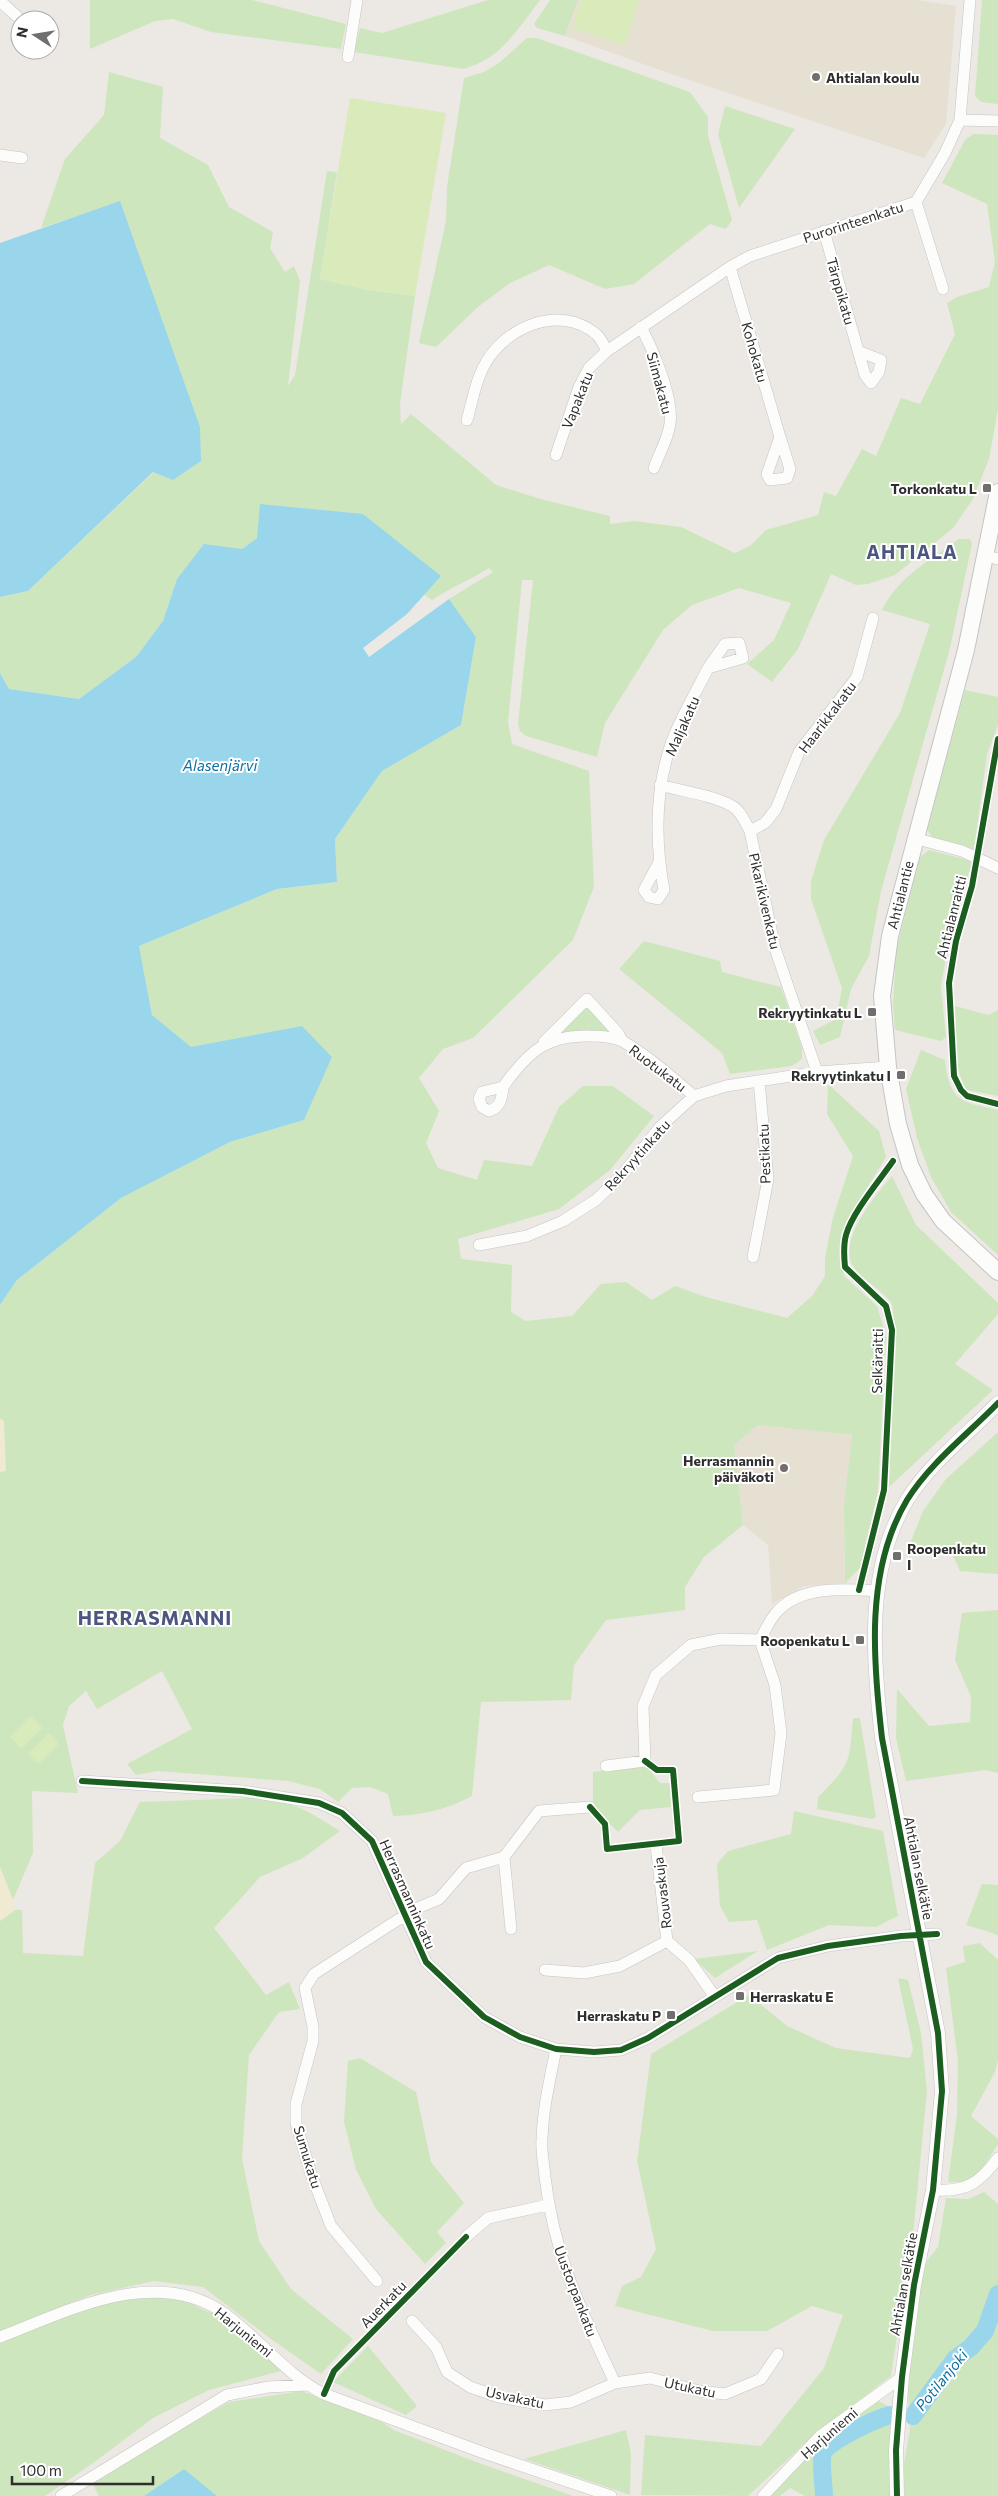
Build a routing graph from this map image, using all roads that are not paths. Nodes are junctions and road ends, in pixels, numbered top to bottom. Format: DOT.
graph roads {
  1 [pos="357,0"];
  2 [pos="970,0"];
  3 [pos="0,1"];
  4 [pos="10,10"];
  5 [pos="348,57"];
  6 [pos="960,120"];
  7 [pos="998,121"];
  8 [pos="0,155"];
  9 [pos="22,158"];
  10 [pos="916,202"];
  11 [pos="824,231"];
  12 [pos="730,267"];
  13 [pos="944,289"];
  14 [pos="641,327"];
  15 [pos="607,350"];
  16 [pos="858,351"];
  17 [pos="468,420"];
  18 [pos="780,437"];
  19 [pos="556,455"];
  20 [pos="654,468"];
  21 [pos="998,492"];
  22 [pos="992,558"];
  23 [pos="873,618"];
  24 [pos="708,668"];
  25 [pos="660,785"];
  26 [pos="750,831"];
  27 [pos="914,838"];
  28 [pos="659,862"];
  29 [pos="998,868"];
  30 [pos="622,1041"];
  31 [pos="542,1044"];
  32 [pos="888,1067"];
  33 [pos="817,1072"];
  34 [pos="759,1081"];
  35 [pos="503,1087"];
  36 [pos="694,1096"];
  37 [pos="479,1245"];
  38 [pos="753,1257"];
  39 [pos="998,1272"];
  40 [pos="998,1403"];
  41 [pos="878,1591"];
  42 [pos="760,1640"];
  43 [pos="606,1766"];
  44 [pos="82,1781"];
  45 [pos="698,1797"];
  46 [pos="590,1807"];
  47 [pos="656,1845"];
  48 [pos="504,1857"];
  49 [pos="404,1916"];
  50 [pos="511,1930"];
  51 [pos="919,1934"];
  52 [pos="937,1934"];
  53 [pos="667,1941"];
  54 [pos="545,1970"];
  55 [pos="715,1997"];
  56 [pos="556,2049"];
  57 [pos="998,2158"];
  58 [pos="933,2190"];
  59 [pos="548,2205"];
  60 [pos="466,2237"];
  61 [pos="377,2281"];
  62 [pos="412,2321"];
  63 [pos="0,2338"];
  64 [pos="778,2354"];
  65 [pos="902,2377"];
  66 [pos="615,2382"];
  67 [pos="308,2385"];
  68 [pos="61,2496"];
  69 [pos="611,2496"];
  70 [pos="762,2496"];
  71 [pos="897,2496"];
  1 -- 5 [label="street"];
  2 -- 6 [label="street, Purorinteenkatu"];
  3 -- 4 [label="street"];
  6 -- 7 [label="street"];
  6 -- 10 [label="street, Purorinteenkatu"];
  8 -- 9 [label="street"];
  10 -- 11 [label="street, Purorinteenkatu"];
  10 -- 13 [label="street"];
  11 -- 12 [label="street, Purorinteenkatu"];
  11 -- 16 [label="street, Tärppikatu"];
  12 -- 14 [label="street, Purorinteenkatu"];
  12 -- 18 [label="street, Kohokatu"];
  14 -- 15 [label="street, Purorinteenkatu"];
  14 -- 20 [label="street, Siimakatu"];
  15 -- 17 [label="street"];
  15 -- 19 [label="street, Vapakatu"];
  21 -- 22 [label="main road, Ahtialantie"];
  22 -- 27 [label="main road, Ahtialantie"];
  23 -- 26 [label="street, Haarikkakatu"];
  24 -- 25 [label="street, Maljakatu"];
  25 -- 26 [label="street, Pikarikivenkatu"];
  25 -- 28 [label="street, Maljakatu"];
  26 -- 33 [label="street, Pikarikivenkatu"];
  27 -- 29 [label="street"];
  27 -- 32 [label="main road, Ahtialantie"];
  30 -- 31 [label="street, Ruotukatu"];
  30 -- 31 [label="street, Ruotukatu"];
  30 -- 36 [label="street, Ruotukatu"];
  31 -- 35 [label="street, Ruotukatu"];
  32 -- 33 [label="street, Rekryytinkatu"];
  32 -- 39 [label="main road, Ahtialantie"];
  33 -- 34 [label="street, Rekryytinkatu"];
  34 -- 36 [label="street, Rekryytinkatu"];
  34 -- 38 [label="street, Pestikatu"];
  36 -- 37 [label="street, Rekryytinkatu"];
  40 -- 41 [label="street, Ahtialan selkätie"];
  41 -- 42 [label="street"];
  41 -- 51 [label="street, Ahtialan selkätie"];
  42 -- 43 [label="street"];
  42 -- 45 [label="street"];
  44 -- 49 [label="street, Herrasmanninkatu"];
  46 -- 48 [label="street"];
  47 -- 53 [label="street, Rouvaskuja"];
  48 -- 49 [label="street"];
  48 -- 50 [label="street"];
  49 -- 56 [label="street, Herrasmanninkatu"];
  49 -- 61 [label="street, Sumukatu"];
  51 -- 52 [label="street, Herrasmanninkatu"];
  51 -- 55 [label="street, Herrasmanninkatu"];
  51 -- 58 [label="street, Ahtialan selkätie"];
  53 -- 54 [label="street"];
  53 -- 55 [label="street"];
  55 -- 56 [label="street, Herrasmanninkatu"];
  56 -- 59 [label="street, Uustorpankatu"];
  57 -- 58 [label="street"];
  58 -- 65 [label="street, Ahtialan selkätie"];
  59 -- 60 [label="street"];
  59 -- 66 [label="street, Uustorpankatu"];
  62 -- 66 [label="street, Usvakatu"];
  63 -- 67 [label="street, Harjuniemi"];
  64 -- 66 [label="street, Utukatu"];
  65 -- 70 [label="street, Harjuniemi"];
  65 -- 71 [label="street, Ahtialan selkätie"];
  67 -- 68 [label="street, Harjuniemi"];
  67 -- 69 [label="street, Harjuniemi"];
}
